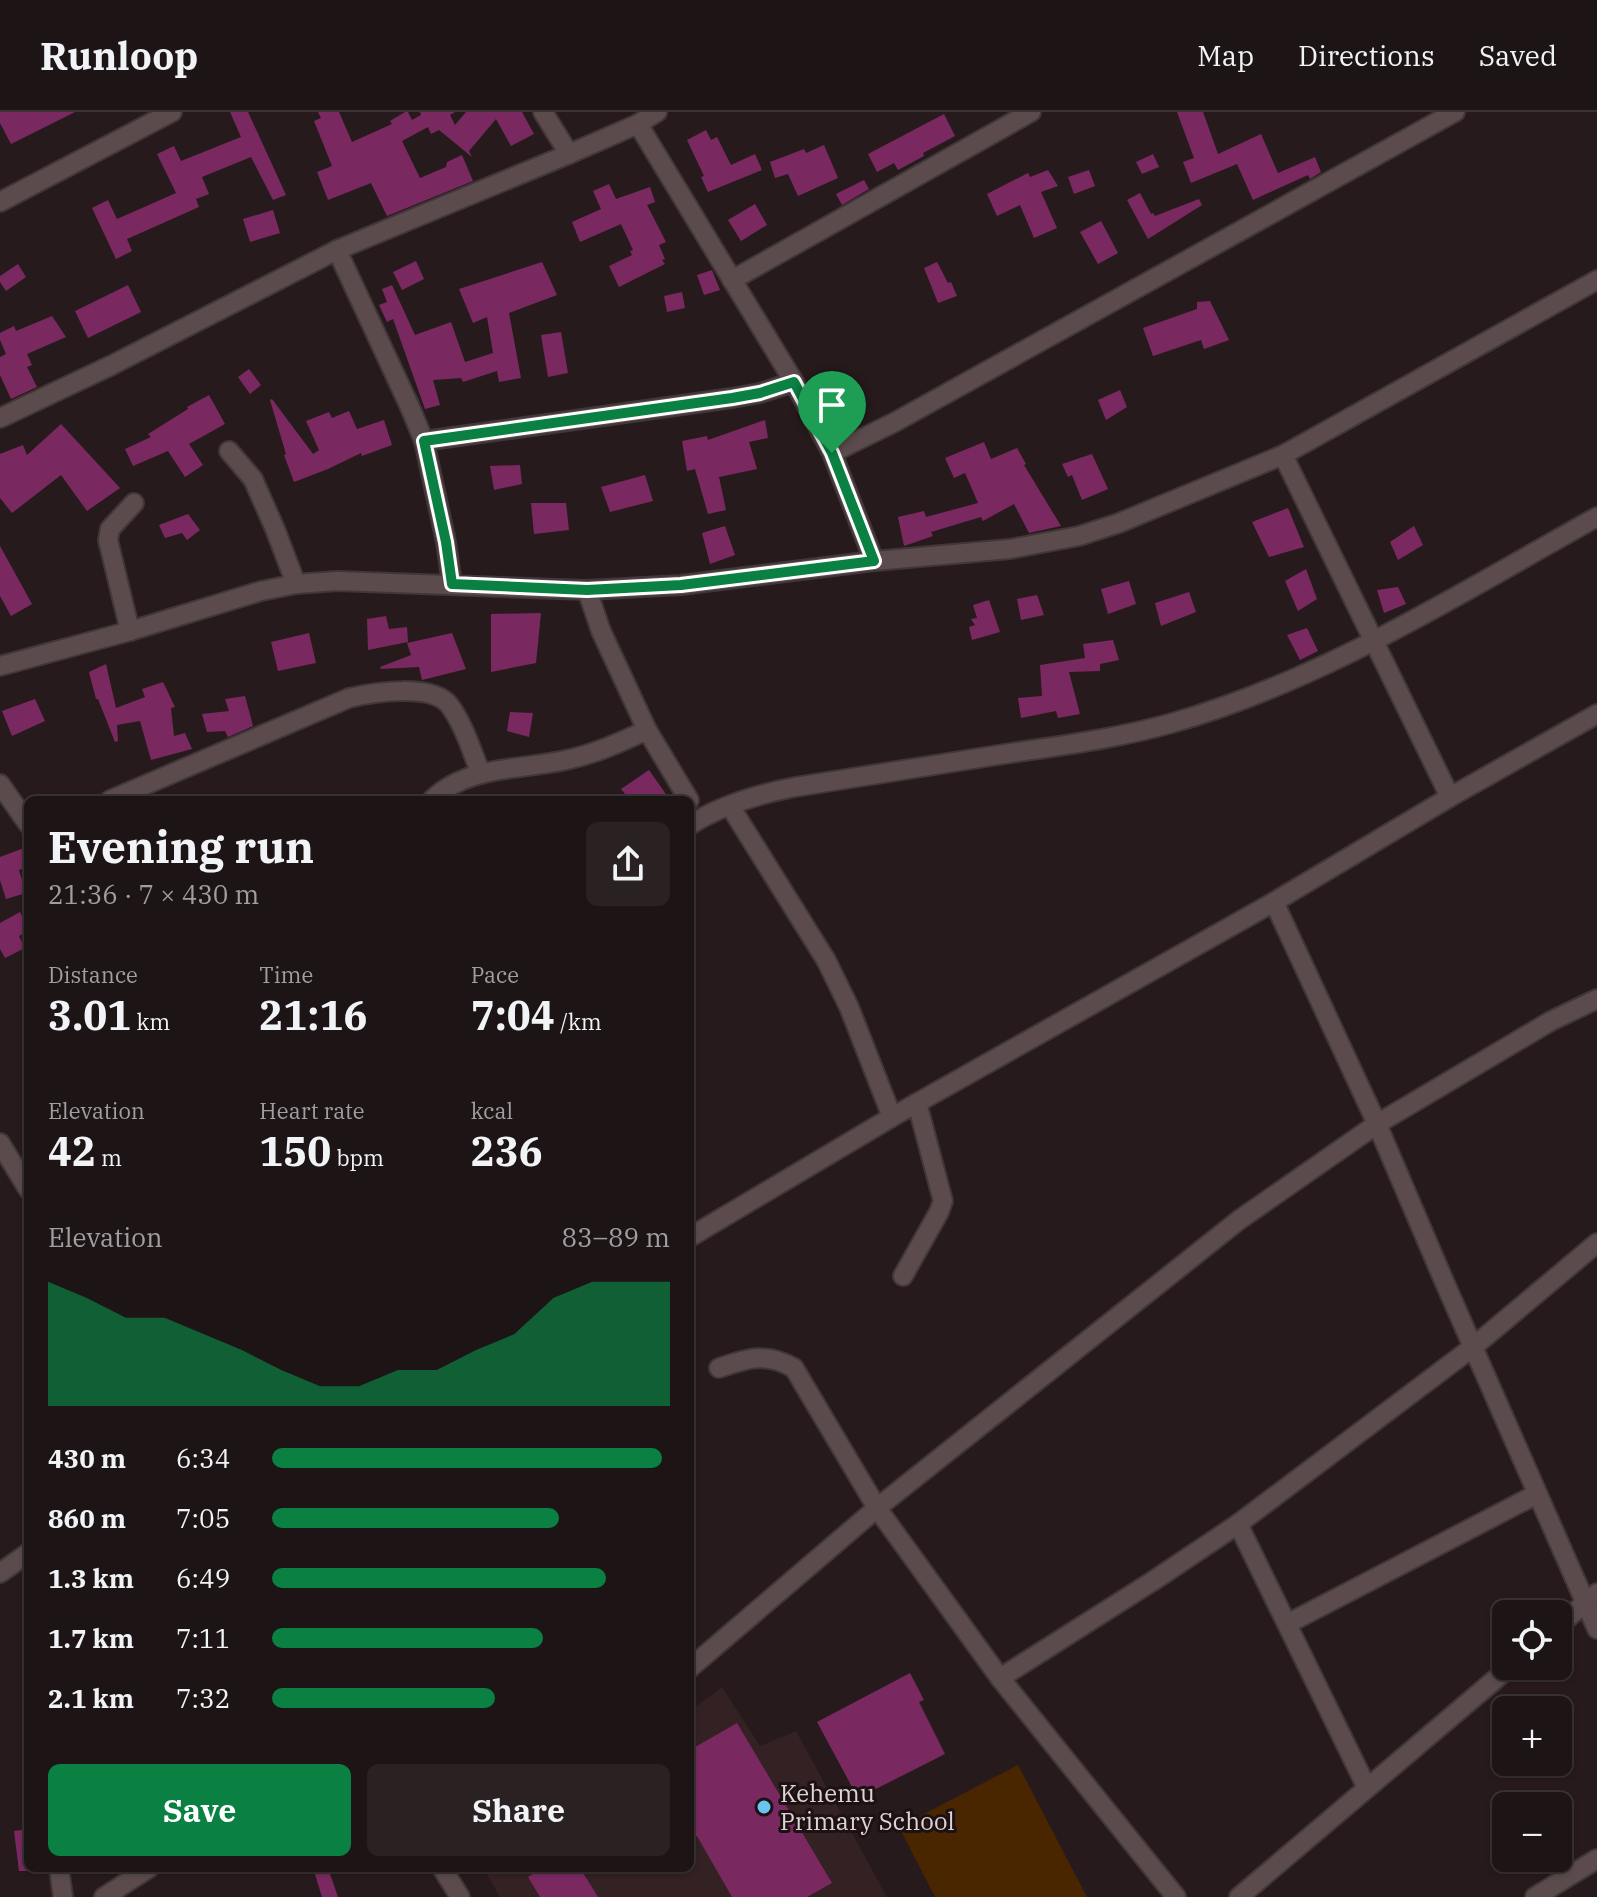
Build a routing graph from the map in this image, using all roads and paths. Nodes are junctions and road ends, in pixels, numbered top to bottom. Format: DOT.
graph roads {
  1 [pos="172,112"];
  2 [pos="543,112"];
  3 [pos="657,112"];
  4 [pos="1031,112"];
  5 [pos="1455,112"];
  6 [pos="638,124"];
  7 [pos="569,154"];
  8 [pos="0,202"];
  9 [pos="337,250"];
  10 [pos="732,280"];
  11 [pos="1597,280"];
  12 [pos="794,382"];
  13 [pos="0,418"];
  14 [pos="424,441"];
  15 [pos="229,451"];
  16 [pos="832,453"];
  17 [pos="1283,455"];
  18 [pos="134,503"];
  19 [pos="1597,517"];
  20 [pos="874,561"];
  21 [pos="296,584"];
  22 [pos="452,584"];
  23 [pos="587,590"];
  24 [pos="130,631"];
  25 [pos="1373,641"];
  26 [pos="0,666"];
  27 [pos="1597,714"];
  28 [pos="647,730"];
  29 [pos="481,774"];
  30 [pos="0,784"];
  31 [pos="119,796"];
  32 [pos="437,796"];
  33 [pos="687,796"];
  34 [pos="1450,797"];
  35 [pos="730,806"];
  36 [pos="24,818"];
  37 [pos="695,822"];
  38 [pos="1274,902"];
  39 [pos="1597,999"];
  40 [pos="917,1103"];
  41 [pos="892,1117"];
  42 [pos="1377,1124"];
  43 [pos="0,1143"];
  44 [pos="24,1182"];
  45 [pos="694,1235"];
  46 [pos="1597,1243"];
  47 [pos="903,1276"];
  48 [pos="1473,1347"];
  49 [pos="719,1368"];
  50 [pos="1537,1494"];
  51 [pos="877,1508"];
  52 [pos="1238,1524"];
  53 [pos="24,1556"];
  54 [pos="0,1573"];
  55 [pos="1591,1598"];
  56 [pos="1572,1614"];
  57 [pos="1287,1624"];
  58 [pos="1597,1629"];
  59 [pos="694,1665"];
  60 [pos="1000,1678"];
  61 [pos="1494,1680"];
  62 [pos="1367,1788"];
  63 [pos="1597,1859"];
  64 [pos="60,1872"];
  65 [pos="144,1872"];
  66 [pos="444,1872"];
  67 [pos="116,1894"];
  68 [pos="63,1897"];
  69 [pos="460,1897"];
  70 [pos="1176,1897"];
  71 [pos="1239,1897"];
  72 [pos="1535,1897"];
  1 -- 8 [label="street"];
  2 -- 7 [label="street"];
  3 -- 6 [label="street"];
  4 -- 10 [label="street"];
  5 -- 16 [label="street"];
  6 -- 7 [label="street"];
  6 -- 10 [label="street"];
  7 -- 9 [label="street"];
  9 -- 13 [label="street"];
  9 -- 14 [label="street"];
  10 -- 12 [label="street"];
  11 -- 17 [label="street"];
  12 -- 14 [label="street"];
  12 -- 16 [label="street"];
  14 -- 22 [label="street"];
  15 -- 21 [label="street"];
  16 -- 20 [label="street"];
  17 -- 20 [label="street"];
  17 -- 25 [label="street"];
  18 -- 24 [label="street"];
  19 -- 25 [label="street"];
  20 -- 23 [label="street"];
  21 -- 22 [label="street"];
  21 -- 24 [label="street"];
  22 -- 23 [label="street"];
  23 -- 28 [label="street"];
  24 -- 26 [label="street"];
  25 -- 34 [label="street"];
  25 -- 35 [label="street"];
  27 -- 34 [label="street"];
  28 -- 29 [label="street"];
  28 -- 33 [label="street"];
  29 -- 31 [label="street"];
  29 -- 32 [label="street"];
  30 -- 36 [label="street"];
  34 -- 38 [label="street"];
  35 -- 37 [label="street"];
  35 -- 41 [label="street"];
  38 -- 40 [label="street"];
  38 -- 42 [label="street"];
  39 -- 42 [label="street"];
  40 -- 41 [label="street"];
  40 -- 47 [label="street"];
  41 -- 45 [label="street"];
  42 -- 48 [label="street"];
  42 -- 51 [label="street"];
  43 -- 44 [label="street"];
  46 -- 48 [label="street"];
  48 -- 50 [label="street"];
  48 -- 52 [label="street"];
  49 -- 51 [label="street"];
  50 -- 55 [label="street"];
  50 -- 57 [label="street"];
  51 -- 59 [label="street"];
  51 -- 60 [label="street"];
  52 -- 57 [label="street"];
  52 -- 60 [label="street"];
  53 -- 54 [label="street"];
  55 -- 56 [label="street"];
  55 -- 58 [label="street"];
  57 -- 62 [label="street"];
  60 -- 70 [label="street"];
  61 -- 62 [label="street"];
  62 -- 71 [label="street"];
  63 -- 72 [label="street"];
  64 -- 68 [label="street"];
  65 -- 67 [label="street"];
  66 -- 69 [label="street"];
}
